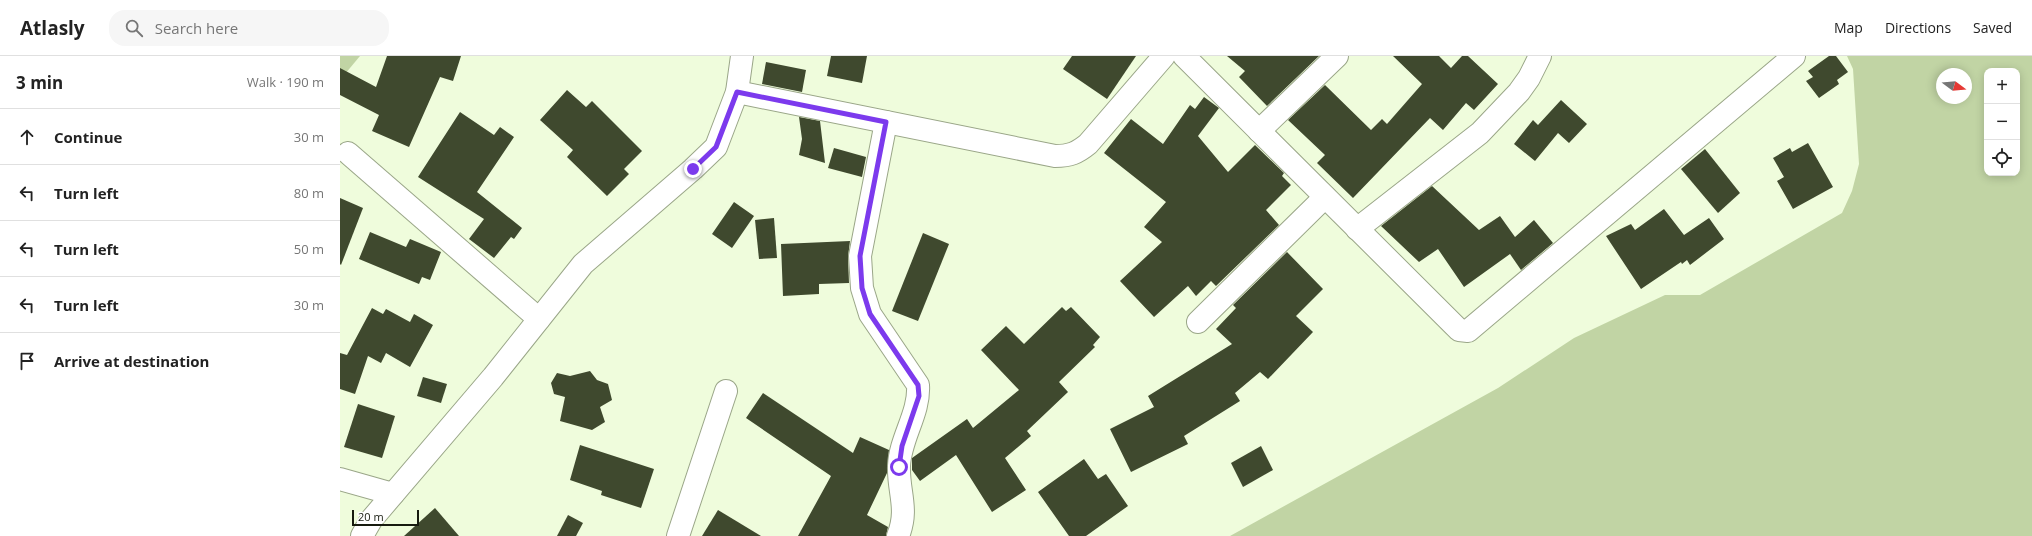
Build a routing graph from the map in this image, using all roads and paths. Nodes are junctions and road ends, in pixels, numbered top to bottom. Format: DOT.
graph roads {
  1 [pos="742,56"];
  2 [pos="1164,56"];
  3 [pos="1184,56"];
  4 [pos="1337,56"];
  5 [pos="1540,56"];
  6 [pos="1794,56"];
  7 [pos="737,92"];
  8 [pos="886,122"];
  9 [pos="1260,131"];
  10 [pos="348,153"];
  11 [pos="1325,197"];
  12 [pos="1357,229"];
  13 [pos="539,319"];
  14 [pos="1198,322"];
  15 [pos="726,391"];
  16 [pos="340,479"];
  17 [pos="393,494"];
  18 [pos="362,536"];
  19 [pos="678,536"];
  20 [pos="898,536"];
  1 -- 7 [label="street"];
  2 -- 8 [label="street"];
  3 -- 9 [label="street"];
  4 -- 9 [label="street"];
  5 -- 12 [label="street"];
  6 -- 12 [label="street"];
  7 -- 8 [label="street"];
  7 -- 13 [label="street"];
  8 -- 20 [label="street"];
  9 -- 11 [label="street"];
  10 -- 13 [label="street"];
  11 -- 12 [label="street"];
  11 -- 14 [label="street"];
  13 -- 17 [label="street"];
  15 -- 19 [label="street"];
  16 -- 17 [label="street"];
  17 -- 18 [label="street"];
}
